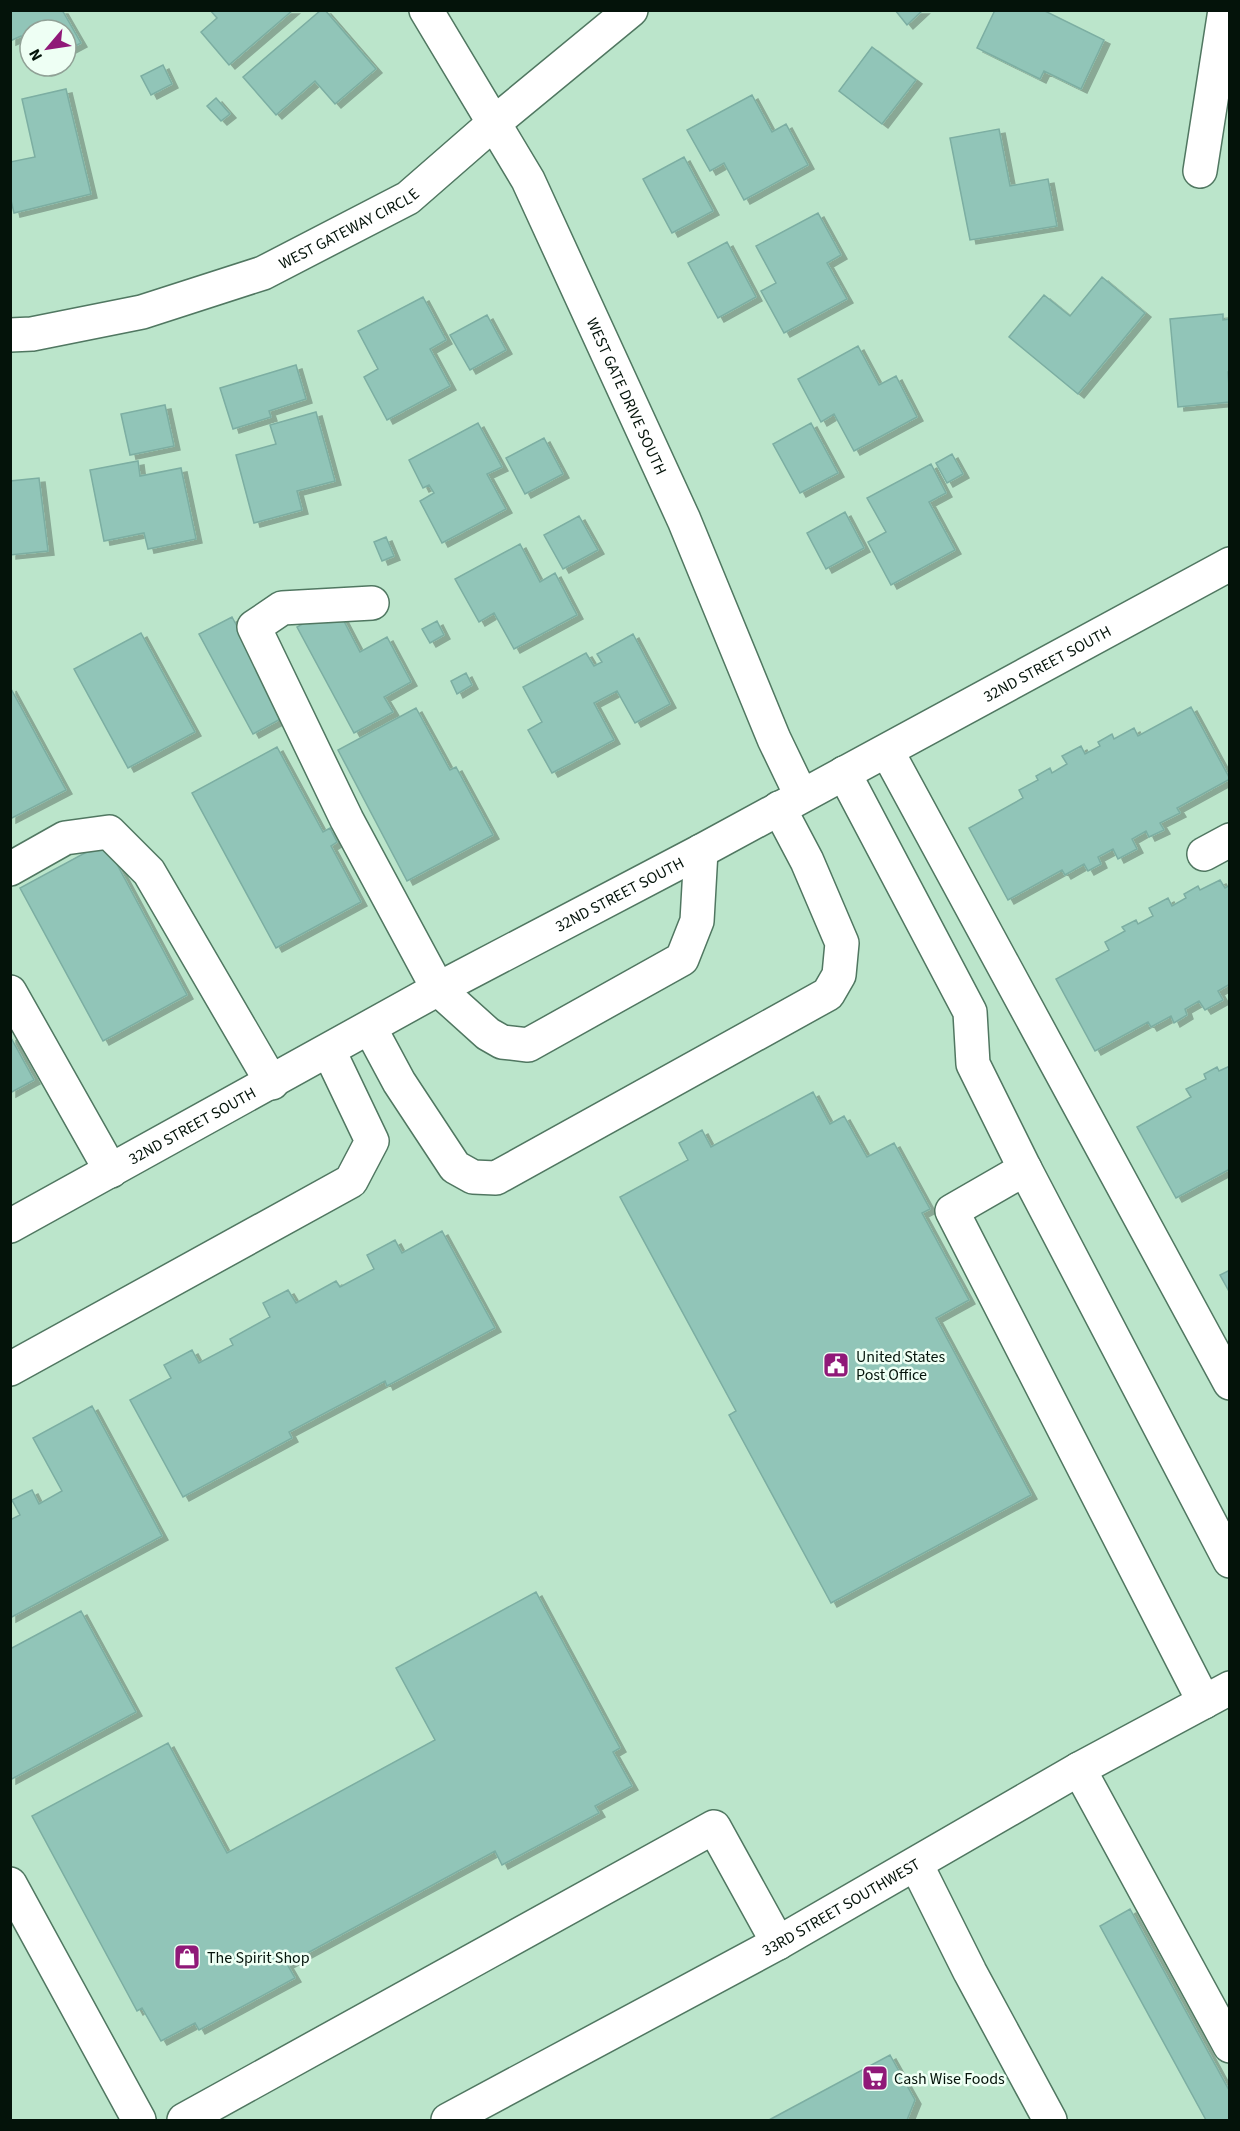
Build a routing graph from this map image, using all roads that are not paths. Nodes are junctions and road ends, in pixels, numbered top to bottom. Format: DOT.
graph roads {
  1 [pos="426,10"];
  2 [pos="631,10"];
  3 [pos="1225,10"];
  4 [pos="494,123"];
  5 [pos="1200,171"];
  6 [pos="10,335"];
  7 [pos="1228,568"];
  8 [pos="372,603"];
  9 [pos="887,751"];
  10 [pos="844,773"];
  11 [pos="790,802"];
  12 [pos="701,851"];
  13 [pos="10,869"];
  14 [pos="438,989"];
  15 [pos="10,992"];
  16 [pos="370,1028"];
  17 [pos="329,1051"];
  18 [pos="272,1083"];
  19 [pos="1025,1169"];
  20 [pos="111,1171"];
  21 [pos="10,1226"];
  22 [pos="10,1369"];
  23 [pos="1230,1383"];
  24 [pos="1230,1561"];
  25 [pos="1217,1695"];
  26 [pos="1079,1769"];
  27 [pos="916,1864"];
  28 [pos="10,1884"];
  29 [pos="778,1943"];
  30 [pos="1230,2046"];
  31 [pos="131,2117"];
  32 [pos="184,2121"];
  33 [pos="448,2121"];
  34 [pos="1050,2121"];
  1 -- 4 [label="street, WEST GATE DRIVE SOUTH"];
  2 -- 4 [label="street, WEST GATEWAY CIRCLE"];
  3 -- 5 [label="street"];
  4 -- 6 [label="street, WEST GATEWAY CIRCLE"];
  4 -- 11 [label="street, WEST GATE DRIVE SOUTH"];
  7 -- 9 [label="street, 32ND STREET SOUTH"];
  8 -- 14 [label="street"];
  9 -- 10 [label="street, 32ND STREET SOUTH"];
  9 -- 23 [label="street"];
  10 -- 11 [label="street, 32ND STREET SOUTH"];
  10 -- 19 [label="street"];
  11 -- 12 [label="street, 32ND STREET SOUTH"];
  11 -- 16 [label="street, WEST GATE DRIVE SOUTH"];
  12 -- 14 [label="street, 32ND STREET SOUTH"];
  12 -- 14 [label="street"];
  13 -- 18 [label="street"];
  14 -- 16 [label="street, 32ND STREET SOUTH"];
  15 -- 20 [label="street"];
  16 -- 17 [label="street, 32ND STREET SOUTH"];
  17 -- 18 [label="street, 32ND STREET SOUTH"];
  17 -- 22 [label="street"];
  18 -- 20 [label="street, 32ND STREET SOUTH"];
  19 -- 24 [label="street"];
  19 -- 25 [label="street"];
  20 -- 21 [label="street, 32ND STREET SOUTH"];
  25 -- 26 [label="street, 33RD STREET SOUTHWEST"];
  26 -- 27 [label="street, 33RD STREET SOUTHWEST"];
  26 -- 30 [label="street"];
  27 -- 29 [label="street, 33RD STREET SOUTHWEST"];
  27 -- 34 [label="street"];
  28 -- 31 [label="street"];
  29 -- 32 [label="street"];
  29 -- 33 [label="street, 33RD STREET SOUTHWEST"];
}
